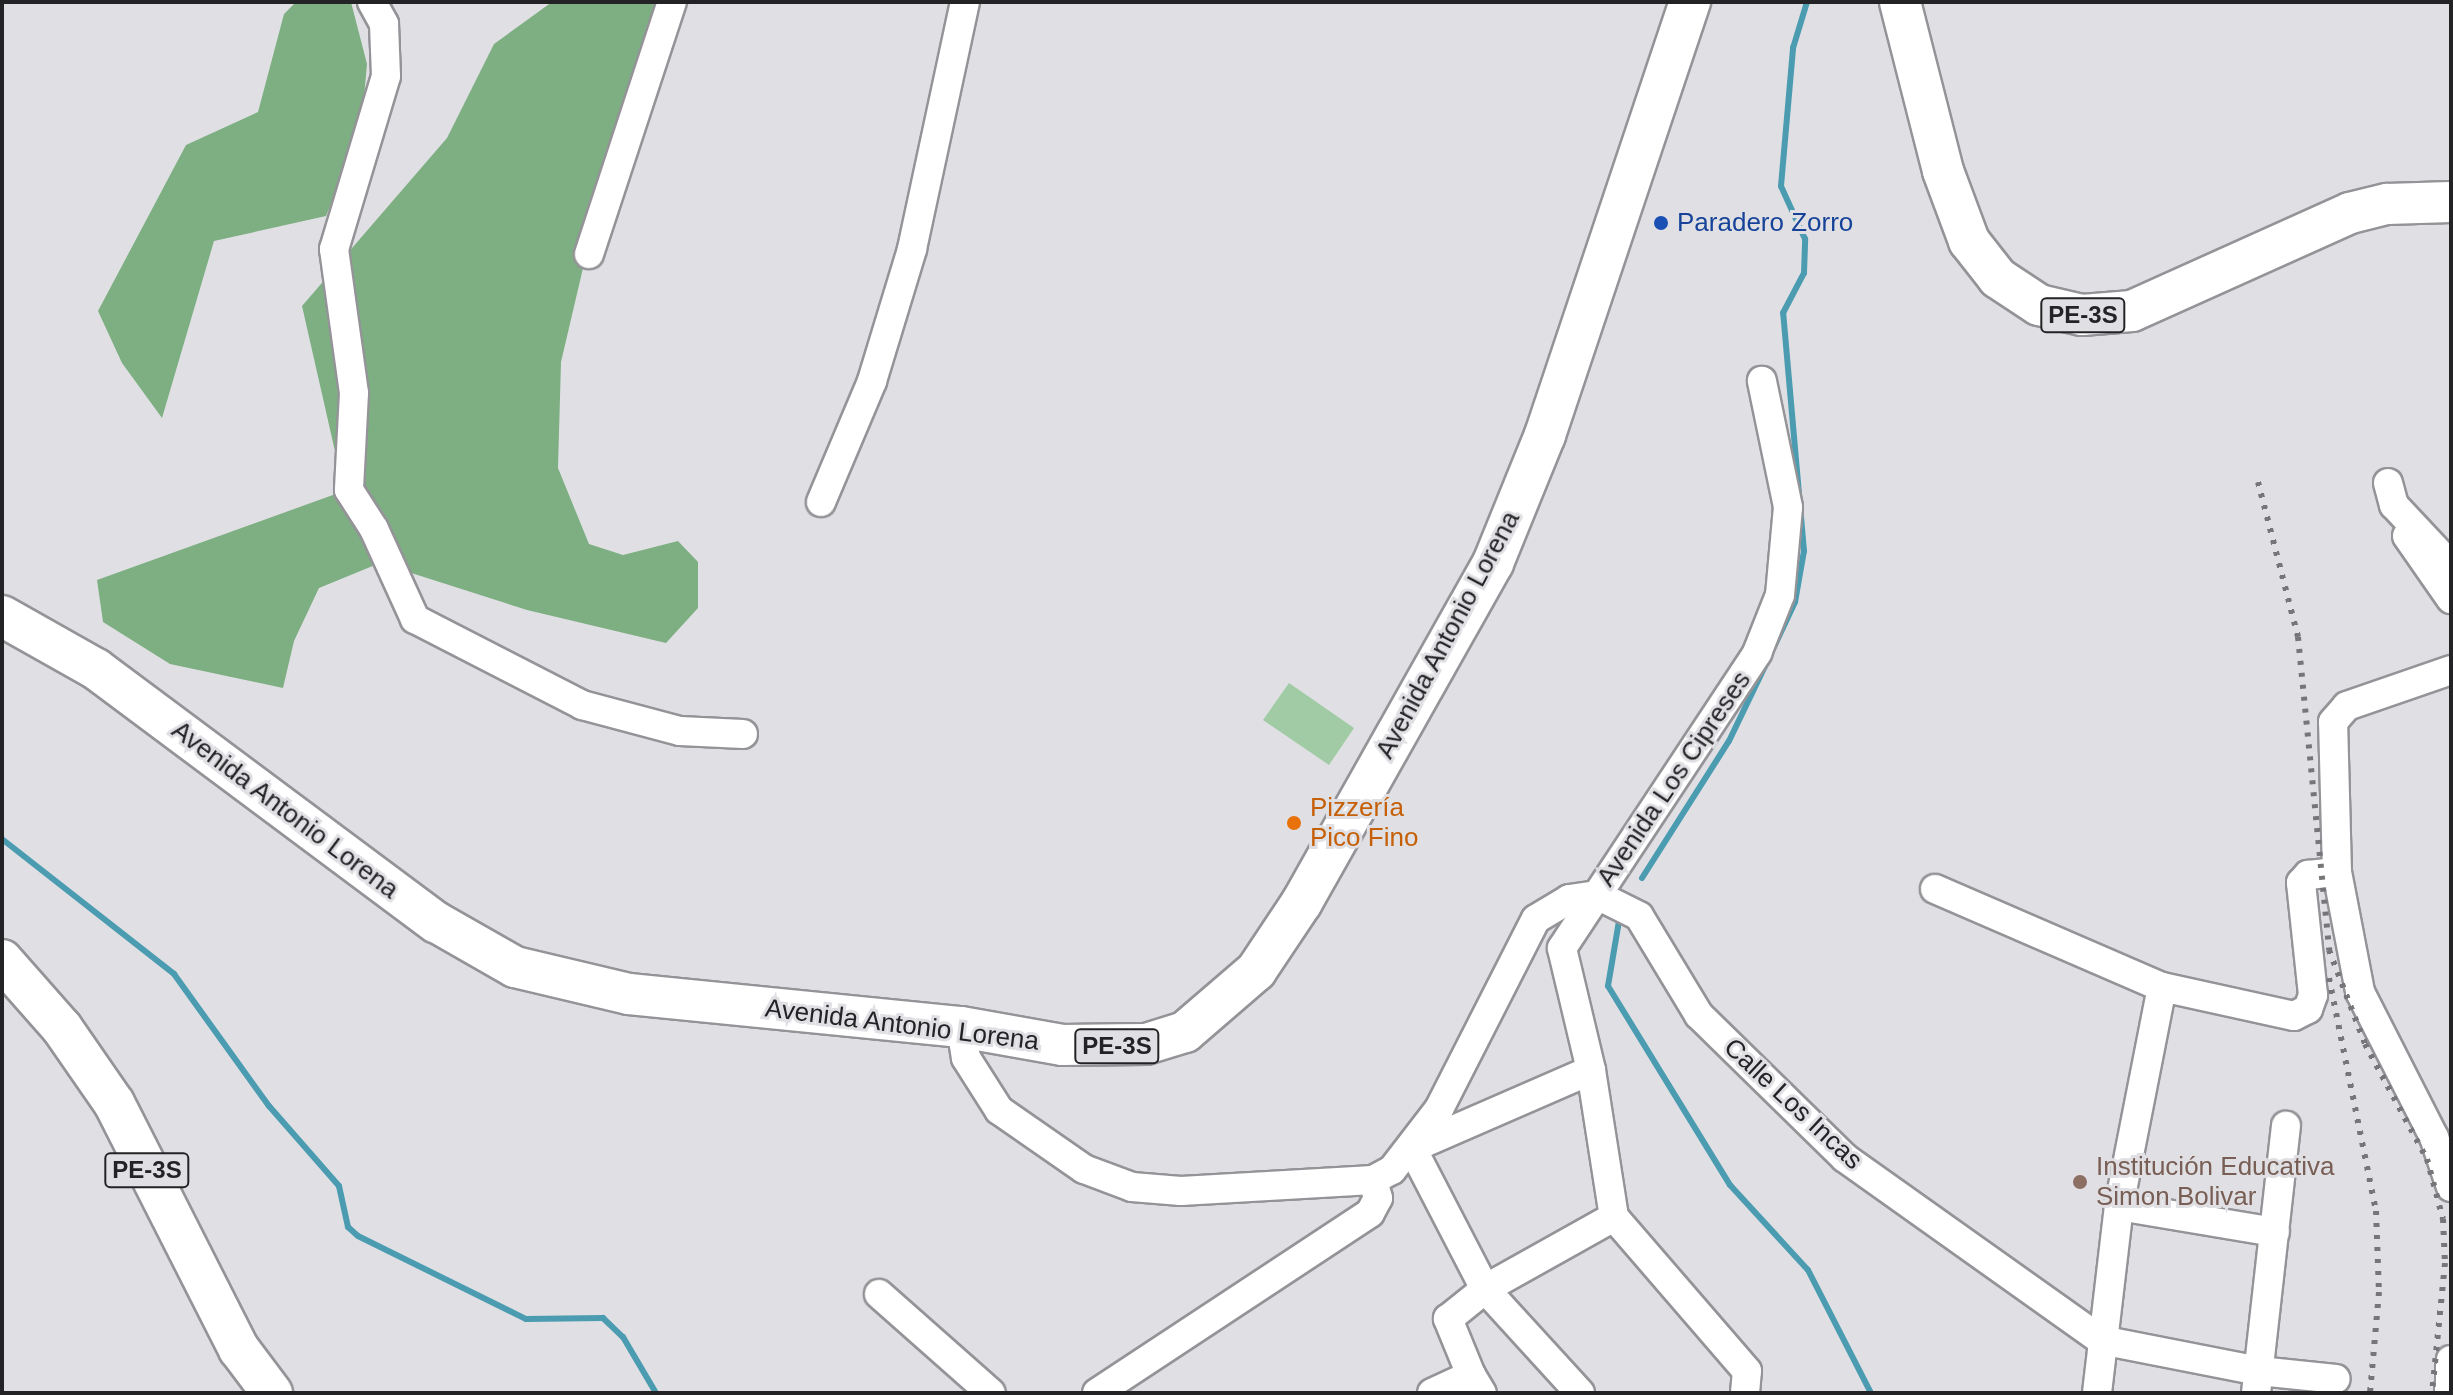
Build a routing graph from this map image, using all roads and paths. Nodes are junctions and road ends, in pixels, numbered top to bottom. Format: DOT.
graph roads {
  1 [pos="372,2"];
  2 [pos="672,2"];
  3 [pos="965,2"];
  4 [pos="1690,2"];
  5 [pos="1900,2"];
  6 [pos="2451,202"];
  7 [pos="589,254"];
  8 [pos="1762,381"];
  9 [pos="2388,483"];
  10 [pos="821,502"];
  11 [pos="2409,524"];
  12 [pos="2451,566"];
  13 [pos="2451,599"];
  14 [pos="2,616"];
  15 [pos="2451,670"];
  16 [pos="743,734"];
  17 [pos="2337,872"];
  18 [pos="1935,889"];
  19 [pos="1597,895"];
  20 [pos="2,960"];
  21 [pos="2160,997"];
  22 [pos="961,1027"];
  23 [pos="1591,1070"];
  24 [pos="2286,1126"];
  25 [pos="1412,1148"];
  26 [pos="1373,1180"];
  27 [pos="2451,1187"];
  28 [pos="2119,1206"];
  29 [pos="1614,1217"];
  30 [pos="2275,1232"];
  31 [pos="1485,1289"];
  32 [pos="879,1294"];
  33 [pos="2101,1340"];
  34 [pos="2451,1360"];
  35 [pos="2336,1379"];
  36 [pos="2258,1382"];
  37 [pos="1476,1384"];
  38 [pos="272,1393"];
  39 [pos="991,1393"];
  40 [pos="1097,1393"];
  41 [pos="1432,1393"];
  42 [pos="1580,1393"];
  43 [pos="1745,1393"];
  44 [pos="2097,1393"];
  45 [pos="2449,1393"];
  1 -- 16 [label="street"];
  2 -- 7 [label="street"];
  3 -- 10 [label="street"];
  4 -- 22 [label="highway, Avenida Antonio Lorena / PE-3S"];
  5 -- 6 [label="highway, PE-3S"];
  8 -- 19 [label="street, Avenida Los Cipreses"];
  9 -- 11 [label="street"];
  11 -- 12 [label="street"];
  11 -- 13 [label="street"];
  14 -- 22 [label="highway, Avenida Antonio Lorena / PE-3S"];
  15 -- 17 [label="street"];
  17 -- 21 [label="street"];
  17 -- 27 [label="street"];
  18 -- 21 [label="street"];
  19 -- 23 [label="street"];
  19 -- 25 [label="street, Avenida Los Cipreses"];
  19 -- 33 [label="street, Calle Los Incas"];
  20 -- 38 [label="highway, PE-3S"];
  21 -- 28 [label="street"];
  22 -- 26 [label="street"];
  23 -- 25 [label="street"];
  23 -- 29 [label="street"];
  24 -- 30 [label="street"];
  25 -- 26 [label="street, Avenida Los Cipreses"];
  25 -- 31 [label="street"];
  26 -- 40 [label="street"];
  28 -- 30 [label="street"];
  28 -- 33 [label="street"];
  29 -- 31 [label="street"];
  29 -- 43 [label="street"];
  30 -- 36 [label="street"];
  31 -- 37 [label="street"];
  31 -- 42 [label="street"];
  32 -- 39 [label="street"];
  33 -- 36 [label="street"];
  33 -- 44 [label="street"];
  34 -- 45 [label="street"];
  35 -- 36 [label="street"];
  37 -- 41 [label="street"];
}
